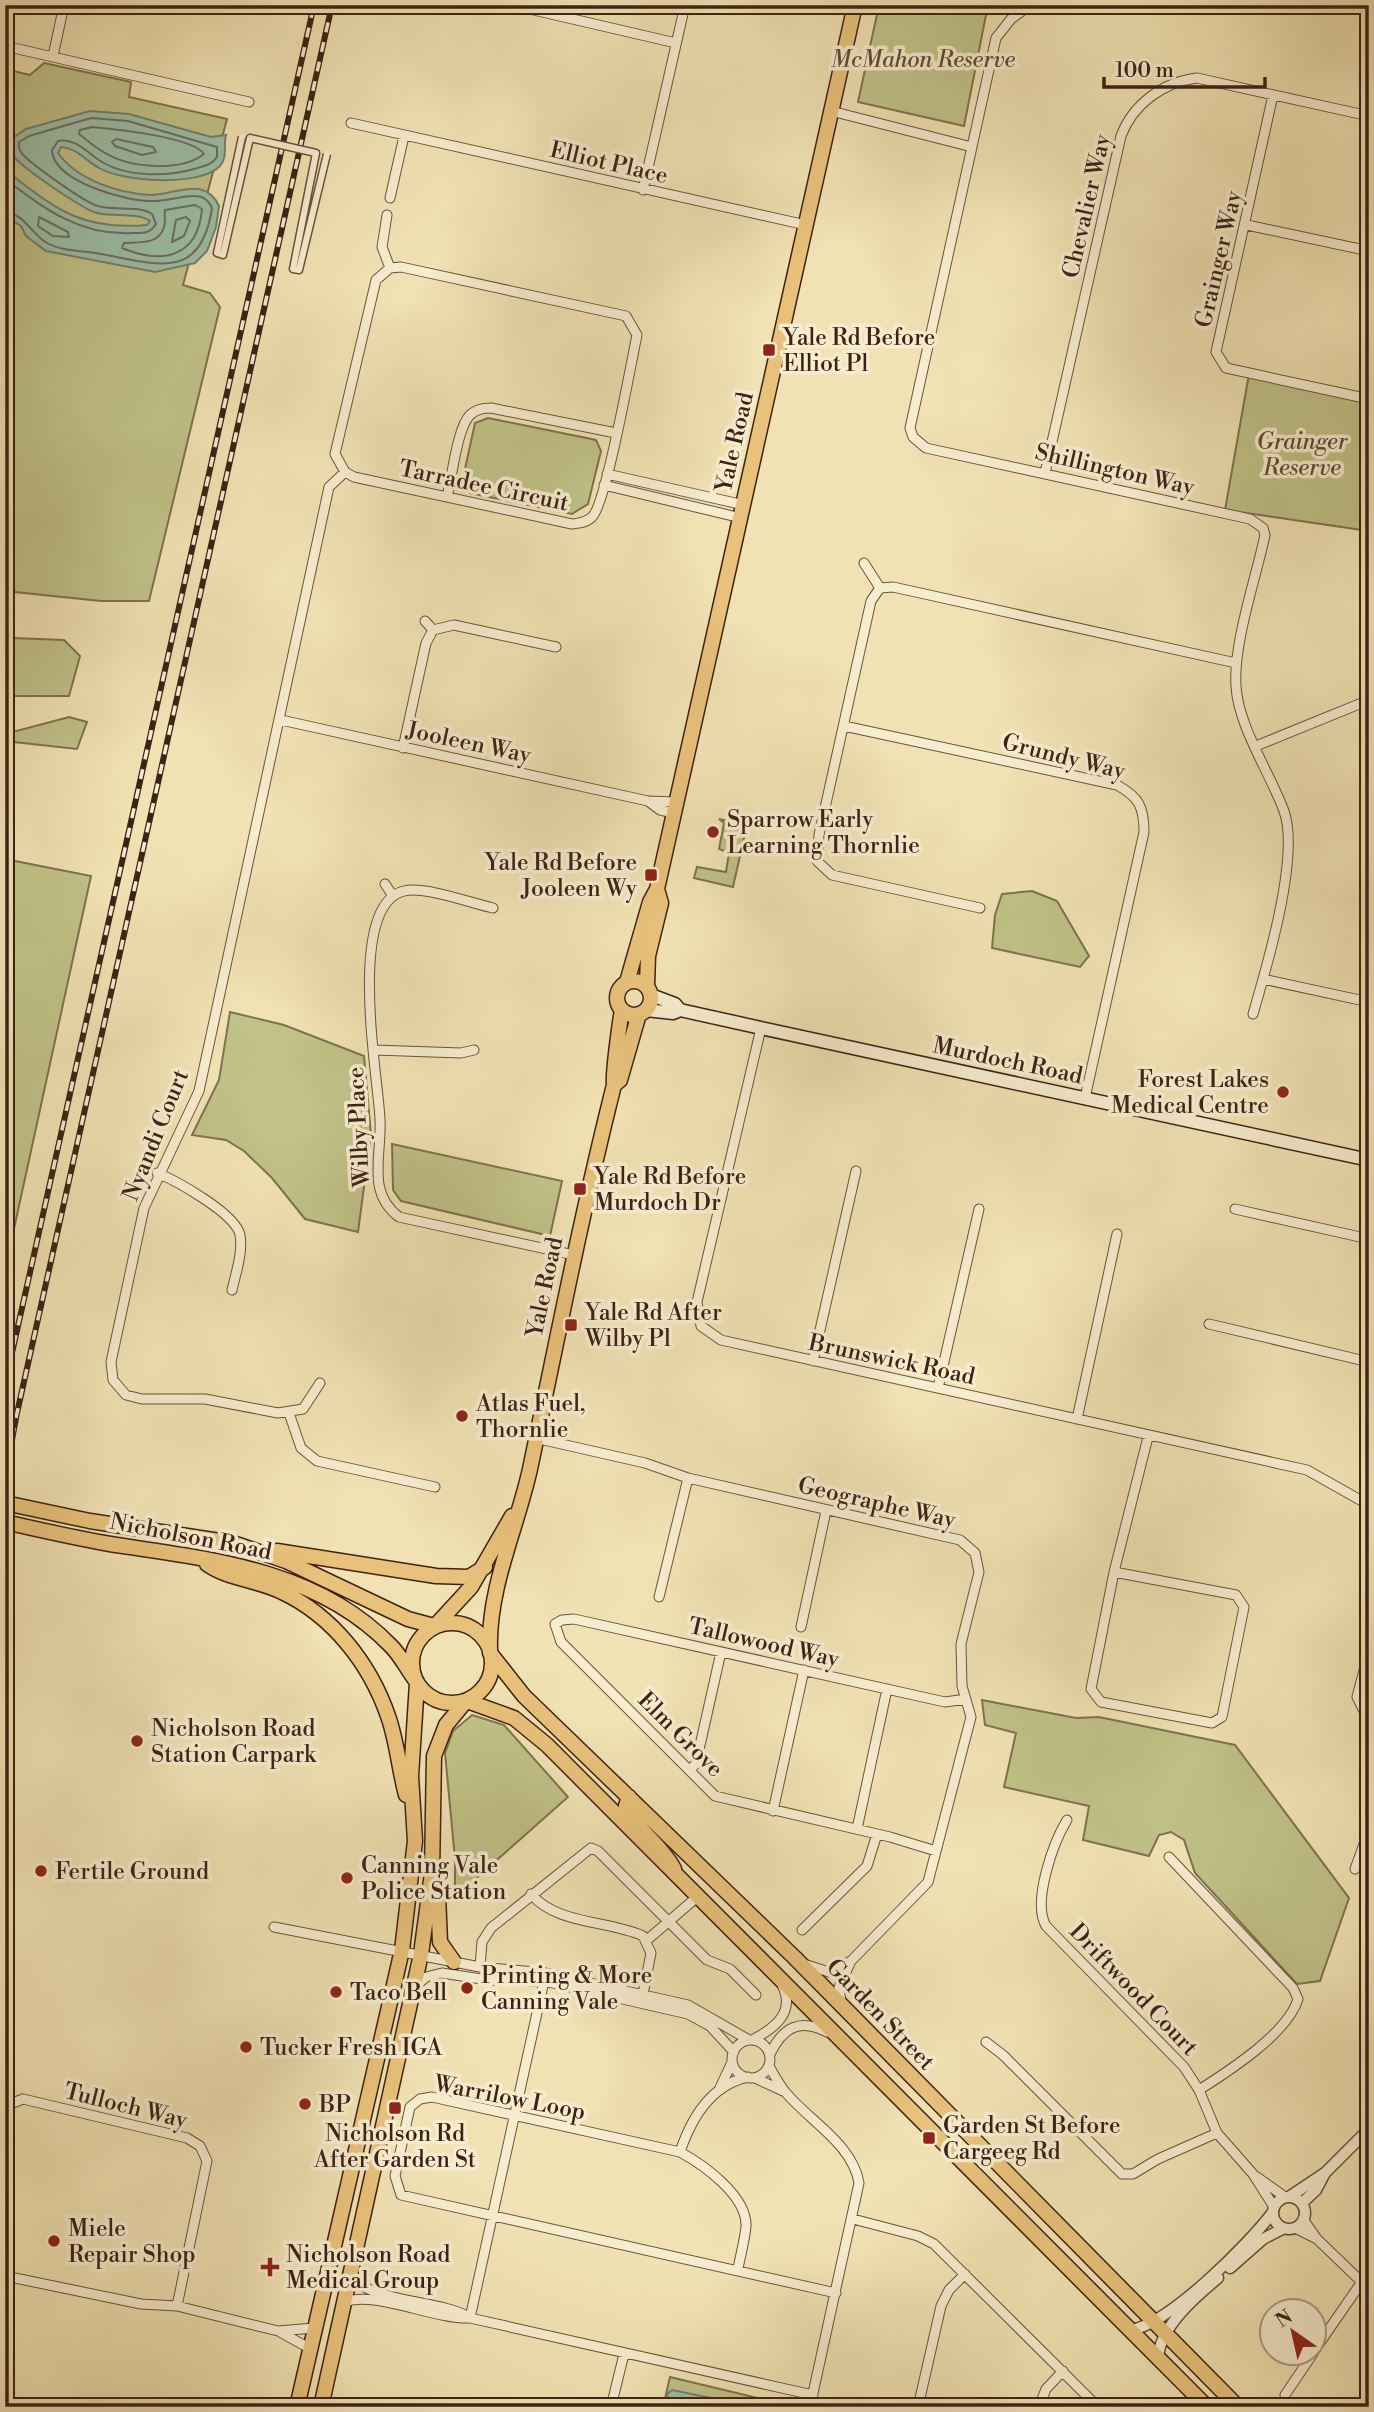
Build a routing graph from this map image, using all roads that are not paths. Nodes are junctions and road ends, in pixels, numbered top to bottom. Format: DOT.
graph roads {
  1 [pos="64,5"];
  2 [pos="512,5"];
  3 [pos="685,5"];
  4 [pos="855,5"];
  5 [pos="1030,5"];
  6 [pos="676,43"];
  7 [pos="5,46"];
  8 [pos="52,56"];
  9 [pos="1273,96"];
  10 [pos="249,102"];
  11 [pos="831,111"];
  12 [pos="1369,116"];
  13 [pos="351,123"];
  14 [pos="242,136"];
  15 [pos="404,136"];
  16 [pos="972,146"];
  17 [pos="327,154"];
  18 [pos="643,190"];
  19 [pos="390,198"];
  20 [pos="387,215"];
  21 [pos="806,225"];
  22 [pos="1247,225"];
  23 [pos="1369,251"];
  24 [pos="390,268"];
  25 [pos="1369,399"];
  26 [pos="616,433"];
  27 [pos="345,472"];
  28 [pos="1045,473"];
  29 [pos="607,474"];
  30 [pos="604,485"];
  31 [pos="447,497"];
  32 [pos="742,511"];
  33 [pos="864,563"];
  34 [pos="880,588"];
  35 [pos="425,621"];
  36 [pos="433,630"];
  37 [pos="556,647"];
  38 [pos="1236,663"];
  39 [pos="1369,700"];
  40 [pos="281,720"];
  41 [pos="844,726"];
  42 [pos="1256,746"];
  43 [pos="402,748"];
  44 [pos="675,807"];
  45 [pos="385,884"];
  46 [pos="657,889"];
  47 [pos="394,896"];
  48 [pos="493,908"];
  49 [pos="980,908"];
  50 [pos="1264,979"];
  51 [pos="627,982"];
  52 [pos="649,991"];
  53 [pos="1369,1002"];
  54 [pos="622,1010"];
  55 [pos="680,1010"];
  56 [pos="643,1012"];
  57 [pos="1253,1014"];
  58 [pos="761,1028"];
  59 [pos="374,1050"];
  60 [pos="474,1050"];
  61 [pos="614,1085"];
  62 [pos="1085,1097"];
  63 [pos="1369,1160"];
  64 [pos="856,1171"];
  65 [pos="157,1173"];
  66 [pos="979,1209"];
  67 [pos="1235,1209"];
  68 [pos="1117,1234"];
  69 [pos="1369,1239"];
  70 [pos="574,1255"];
  71 [pos="232,1290"];
  72 [pos="1209,1324"];
  73 [pos="813,1361"];
  74 [pos="1369,1362"];
  75 [pos="320,1383"];
  76 [pos="938,1388"];
  77 [pos="289,1413"];
  78 [pos="1077,1419"];
  79 [pos="1148,1437"];
  80 [pos="535,1438"];
  81 [pos="688,1478"];
  82 [pos="435,1487"];
  83 [pos="522,1500"];
  84 [pos="1367,1500"];
  85 [pos="6,1503"];
  86 [pos="826,1511"];
  87 [pos="5,1522"];
  88 [pos="233,1543"];
  89 [pos="197,1558"];
  90 [pos="485,1567"];
  91 [pos="1114,1572"];
  92 [pos="659,1597"];
  93 [pos="555,1624"];
  94 [pos="435,1625"];
  95 [pos="801,1627"];
  96 [pos="490,1651"];
  97 [pos="1369,1651"];
  98 [pos="721,1652"];
  99 [pos="804,1671"];
  100 [pos="416,1682"];
  101 [pos="887,1689"];
  102 [pos="966,1699"];
  103 [pos="466,1702"];
  104 [pos="1369,1721"];
  105 [pos="690,1772"];
  106 [pos="629,1797"];
  107 [pos="773,1811"];
  108 [pos="1068,1819"];
  109 [pos="433,1828"];
  110 [pos="857,1829"];
  111 [pos="1369,1830"];
  112 [pos="416,1832"];
  113 [pos="877,1834"];
  114 [pos="936,1851"];
  115 [pos="1169,1857"];
  116 [pos="1355,1869"];
  117 [pos="680,1880"];
  118 [pos="531,1895"];
  119 [pos="696,1898"];
  120 [pos="669,1922"];
  121 [pos="274,1927"];
  122 [pos="802,1930"];
  123 [pos="647,1940"];
  124 [pos="402,1950"];
  125 [pos="421,1954"];
  126 [pos="795,1958"];
  127 [pos="850,1961"];
  128 [pos="454,1962"];
  129 [pos="480,1967"];
  130 [pos="778,1975"];
  131 [pos="544,1981"];
  132 [pos="414,1988"];
  133 [pos="643,1994"];
  134 [pos="756,1995"];
  135 [pos="841,2006"];
  136 [pos="838,2036"];
  137 [pos="751,2040"];
  138 [pos="986,2042"];
  139 [pos="770,2054"];
  140 [pos="733,2057"];
  141 [pos="769,2066"];
  142 [pos="751,2077"];
  143 [pos="1199,2090"];
  144 [pos="718,2091"];
  145 [pos="785,2092"];
  146 [pos="5,2106"];
  147 [pos="513,2115"];
  148 [pos="1369,2129"];
  149 [pos="1217,2133"];
  150 [pos="983,2151"];
  151 [pos="680,2152"];
  152 [pos="1325,2173"];
  153 [pos="1253,2174"];
  154 [pos="1287,2197"];
  155 [pos="1302,2203"];
  156 [pos="1273,2210"];
  157 [pos="492,2215"];
  158 [pos="853,2220"];
  159 [pos="1023,2221"];
  160 [pos="1294,2225"];
  161 [pos="738,2269"];
  162 [pos="965,2274"];
  163 [pos="351,2275"];
  164 [pos="5,2276"];
  165 [pos="1365,2286"];
  166 [pos="836,2292"];
  167 [pos="345,2302"];
  168 [pos="177,2306"];
  169 [pos="470,2318"];
  170 [pos="1154,2322"];
  171 [pos="314,2328"];
  172 [pos="1131,2330"];
  173 [pos="278,2331"];
  174 [pos="1166,2334"];
  175 [pos="1328,2334"];
  176 [pos="310,2348"];
  177 [pos="624,2354"];
  178 [pos="1158,2358"];
  179 [pos="1304,2366"];
  180 [pos="1063,2371"];
  181 [pos="813,2395"];
  182 [pos="1284,2395"];
  183 [pos="297,2407"];
  184 [pos="321,2407"];
  185 [pos="354,2407"];
  186 [pos="371,2407"];
  187 [pos="611,2407"];
  188 [pos="810,2407"];
  189 [pos="919,2407"];
  190 [pos="1039,2407"];
  191 [pos="1098,2407"];
  192 [pos="1207,2407"];
  193 [pos="1238,2407"];
  1 -- 8 [label="street"];
  2 -- 6 [label="street"];
  3 -- 6 [label="street"];
  4 -- 11 [label="main road, Yale Road"];
  5 -- 16 [label="street, Shillington Way"];
  6 -- 18 [label="street"];
  7 -- 8 [label="street"];
  8 -- 10 [label="street"];
  9 -- 12 [label="street, Chevalier Way"];
  9 -- 22 [label="street, Grainger Way"];
  9 -- 28 [label="street, Chevalier Way"];
  11 -- 16 [label="street"];
  11 -- 21 [label="main road, Yale Road"];
  13 -- 15 [label="street, Elliot Place"];
  14 -- 17 [label="street, bridge"];
  15 -- 18 [label="street, Elliot Place"];
  15 -- 19 [label="street"];
  16 -- 28 [label="street, Shillington Way"];
  18 -- 21 [label="street, Elliot Place"];
  20 -- 24 [label="street"];
  21 -- 32 [label="main road, Yale Road"];
  22 -- 23 [label="street"];
  22 -- 25 [label="street, Grainger Way"];
  24 -- 26 [label="street, Tarradee Circuit"];
  24 -- 27 [label="street"];
  26 -- 29 [label="street, Tarradee Circuit"];
  26 -- 31 [label="street"];
  27 -- 31 [label="street, Tarradee Circuit"];
  27 -- 40 [label="street, Nyandi Court"];
  28 -- 38 [label="street, Shillington Way"];
  29 -- 30 [label="street, Tarradee Circuit"];
  29 -- 32 [label="street"];
  30 -- 31 [label="street, Tarradee Circuit"];
  30 -- 32 [label="street"];
  32 -- 44 [label="main road, Yale Road"];
  33 -- 34 [label="street"];
  34 -- 38 [label="street"];
  34 -- 41 [label="street"];
  35 -- 36 [label="street"];
  36 -- 37 [label="street"];
  36 -- 43 [label="street"];
  38 -- 42 [label="street, Shillington Way"];
  39 -- 42 [label="street"];
  40 -- 43 [label="street, Jooleen Way"];
  40 -- 65 [label="street, Nyandi Court"];
  41 -- 49 [label="street"];
  41 -- 62 [label="street, Grundy Way"];
  42 -- 50 [label="street, Shillington Way"];
  43 -- 44 [label="street, Jooleen Way"];
  44 -- 46 [label="main road, Yale Road"];
  45 -- 47 [label="street"];
  46 -- 51 [label="main road, Yale Road"];
  46 -- 52 [label="main road, Yale Road"];
  47 -- 48 [label="street"];
  47 -- 59 [label="street, Wilby Place"];
  50 -- 53 [label="street"];
  50 -- 57 [label="street, Shillington Way"];
  51 -- 52 [label="main road"];
  51 -- 54 [label="main road"];
  52 -- 55 [label="main road, Murdoch Road"];
  52 -- 56 [label="main road"];
  54 -- 56 [label="main road"];
  54 -- 61 [label="main road, Yale Road"];
  55 -- 56 [label="main road, Murdoch Road"];
  55 -- 58 [label="main road, Murdoch Road"];
  56 -- 61 [label="main road, Yale Road"];
  58 -- 62 [label="main road, Murdoch Road"];
  58 -- 73 [label="street, Brunswick Road"];
  59 -- 60 [label="street"];
  59 -- 70 [label="street, Wilby Place"];
  61 -- 70 [label="main road, Yale Road"];
  62 -- 63 [label="main road, Murdoch Road"];
  64 -- 73 [label="street"];
  65 -- 71 [label="street"];
  65 -- 77 [label="street, Nyandi Court"];
  66 -- 76 [label="street"];
  67 -- 69 [label="street"];
  68 -- 78 [label="street"];
  70 -- 80 [label="main road, Yale Road"];
  72 -- 74 [label="street"];
  73 -- 76 [label="street, Brunswick Road"];
  75 -- 77 [label="street"];
  76 -- 78 [label="street, Brunswick Road"];
  77 -- 82 [label="street"];
  78 -- 79 [label="street, Brunswick Road"];
  79 -- 84 [label="street, Brunswick Road"];
  79 -- 91 [label="street"];
  80 -- 81 [label="street, Geographe Way"];
  80 -- 83 [label="main road, Yale Road"];
  81 -- 86 [label="street, Geographe Way"];
  81 -- 92 [label="street"];
  83 -- 90 [label="main road, Yale Road"];
  83 -- 96 [label="main road, Yale Road"];
  85 -- 88 [label="main road, Nicholson Road"];
  86 -- 95 [label="street"];
  86 -- 102 [label="street, Geographe Way"];
  87 -- 89 [label="main road, Nicholson Road"];
  88 -- 90 [label="main road"];
  88 -- 94 [label="main road, Nicholson Road"];
  89 -- 100 [label="main road, Nicholson Road"];
  89 -- 112 [label="main road"];
  90 -- 94 [label="main road, Yale Road"];
  91 -- 91 [label="street"];
  93 -- 98 [label="street, Tallowood Way"];
  93 -- 105 [label="street, Elm Grove"];
  94 -- 96 [label="main road"];
  94 -- 100 [label="main road"];
  96 -- 103 [label="main road"];
  96 -- 106 [label="main road, Garden Street"];
  97 -- 104 [label="street"];
  98 -- 99 [label="street, Tallowood Way"];
  98 -- 105 [label="street"];
  99 -- 101 [label="street, Tallowood Way"];
  99 -- 107 [label="street"];
  100 -- 103 [label="main road"];
  100 -- 112 [label="main road"];
  101 -- 102 [label="street, Tallowood Way"];
  101 -- 110 [label="street"];
  102 -- 114 [label="street, Geographe Way"];
  103 -- 109 [label="main road"];
  103 -- 117 [label="main road, Garden Street"];
  105 -- 107 [label="street, Elm Grove"];
  106 -- 117 [label="main road"];
  106 -- 126 [label="main road, Garden Street"];
  107 -- 110 [label="street, Elm Grove"];
  108 -- 143 [label="street, Driftwood Court"];
  109 -- 125 [label="main road"];
  109 -- 128 [label="main road"];
  110 -- 113 [label="street, Elm Grove"];
  111 -- 116 [label="street"];
  112 -- 124 [label="main road"];
  113 -- 114 [label="street, Elm Grove"];
  113 -- 122 [label="street"];
  114 -- 127 [label="street, Geographe Way"];
  115 -- 143 [label="street"];
  117 -- 119 [label="main road, Garden Street"];
  118 -- 120 [label="street"];
  118 -- 123 [label="street"];
  118 -- 129 [label="street"];
  119 -- 120 [label="street"];
  119 -- 130 [label="main road, Garden Street"];
  120 -- 123 [label="street"];
  120 -- 134 [label="street"];
  121 -- 124 [label="street"];
  123 -- 133 [label="street"];
  124 -- 125 [label="street"];
  124 -- 171 [label="main road"];
  125 -- 128 [label="street"];
  125 -- 132 [label="main road"];
  126 -- 127 [label="street"];
  126 -- 135 [label="main road, Garden Street"];
  127 -- 135 [label="street, Geographe Way"];
  128 -- 129 [label="street"];
  129 -- 133 [label="street"];
  130 -- 136 [label="main road, Garden Street"];
  130 -- 137 [label="street"];
  131 -- 132 [label="street"];
  131 -- 140 [label="street"];
  131 -- 147 [label="street"];
  132 -- 163 [label="main road"];
  133 -- 137 [label="street"];
  135 -- 150 [label="main road, Garden Street"];
  136 -- 139 [label="street"];
  136 -- 159 [label="main road, Garden Street"];
  137 -- 139 [label="street"];
  137 -- 140 [label="street"];
  138 -- 149 [label="street"];
  139 -- 141 [label="street"];
  140 -- 142 [label="street"];
  140 -- 144 [label="street"];
  141 -- 142 [label="street"];
  141 -- 145 [label="street"];
  142 -- 144 [label="street"];
  142 -- 145 [label="street"];
  143 -- 149 [label="street, Driftwood Court"];
  144 -- 151 [label="street"];
  145 -- 158 [label="street"];
  146 -- 168 [label="street, Tulloch Way"];
  147 -- 151 [label="street, Warrilow Loop"];
  147 -- 157 [label="street"];
  147 -- 157 [label="street, Warrilow Loop"];
  148 -- 152 [label="street"];
  149 -- 153 [label="street, Driftwood Court"];
  150 -- 159 [label="main road"];
  150 -- 170 [label="main road, Garden Street"];
  151 -- 161 [label="street, Warrilow Loop"];
  152 -- 154 [label="street"];
  152 -- 155 [label="street"];
  153 -- 154 [label="street, Driftwood Court"];
  153 -- 156 [label="street, Driftwood Court"];
  154 -- 155 [label="street"];
  154 -- 156 [label="street"];
  155 -- 160 [label="street"];
  156 -- 160 [label="street"];
  156 -- 170 [label="street"];
  157 -- 161 [label="street, Warrilow Loop"];
  157 -- 169 [label="street"];
  158 -- 162 [label="street"];
  158 -- 166 [label="street"];
  159 -- 172 [label="main road, Garden Street"];
  160 -- 165 [label="street"];
  160 -- 174 [label="street"];
  161 -- 166 [label="street, Warrilow Loop"];
  162 -- 180 [label="street"];
  162 -- 189 [label="street"];
  163 -- 167 [label="main road"];
  163 -- 169 [label="street"];
  164 -- 168 [label="street"];
  165 -- 175 [label="street"];
  166 -- 181 [label="street"];
  167 -- 169 [label="street"];
  167 -- 184 [label="main road"];
  168 -- 173 [label="street"];
  169 -- 177 [label="street"];
  170 -- 172 [label="street"];
  170 -- 174 [label="main road, Garden Street"];
  171 -- 173 [label="street"];
  171 -- 176 [label="main road"];
  172 -- 178 [label="main road, Garden Street"];
  173 -- 176 [label="street"];
  174 -- 178 [label="street"];
  174 -- 193 [label="main road, Garden Street"];
  176 -- 183 [label="main road"];
  177 -- 181 [label="street"];
  177 -- 187 [label="street"];
  178 -- 192 [label="main road, Garden Street"];
  179 -- 182 [label="street"];
  180 -- 190 [label="street"];
  180 -- 191 [label="street"];
  181 -- 188 [label="street"];
  185 -- 186 [label="street"];
}
